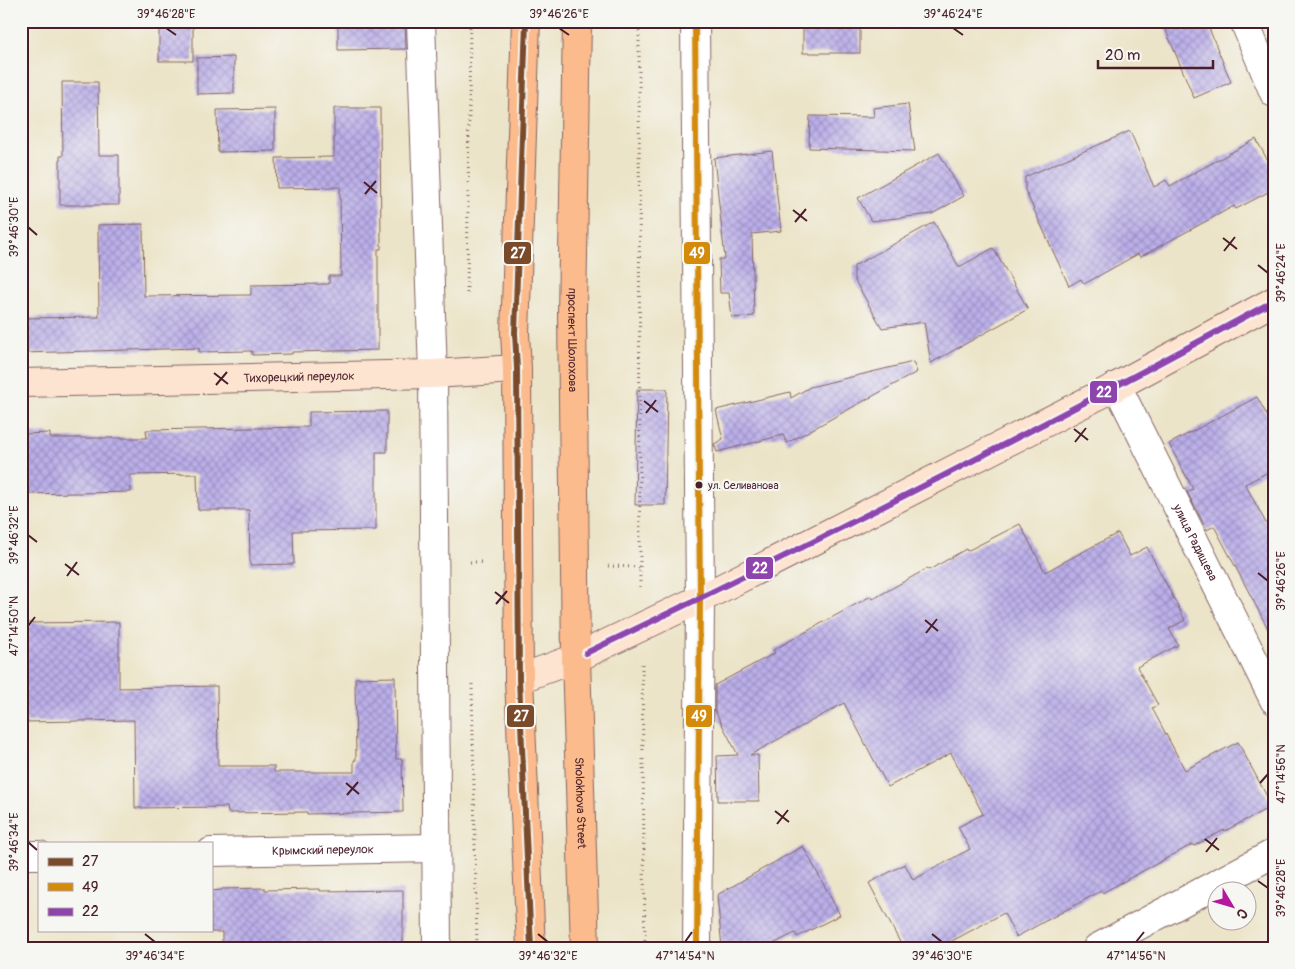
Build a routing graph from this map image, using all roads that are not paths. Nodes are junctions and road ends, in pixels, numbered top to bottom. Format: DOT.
graph roads {
  1 [pos="421,21"];
  2 [pos="526,21"];
  3 [pos="577,21"];
  4 [pos="695,21"];
  5 [pos="1244,21"];
  6 [pos="1274,93"];
  7 [pos="1274,301"];
  8 [pos="517,370"];
  9 [pos="433,374"];
  10 [pos="21,383"];
  11 [pos="1117,386"];
  12 [pos="700,599"];
  13 [pos="576,658"];
  14 [pos="519,679"];
  15 [pos="1274,700"];
  16 [pos="436,848"];
  17 [pos="212,852"];
  18 [pos="1274,853"];
  19 [pos="21,855"];
  20 [pos="38,855"];
  21 [pos="437,948"];
  22 [pos="531,948"];
  23 [pos="585,948"];
  24 [pos="697,948"];
  25 [pos="1097,948"];
  1 -- 9 [label="street"];
  2 -- 8 [label="main road"];
  3 -- 13 [label="main road, проспект Шолохова"];
  4 -- 12 [label="street"];
  5 -- 6 [label="street"];
  7 -- 11 [label="street"];
  8 -- 9 [label="street, Тихорецкий переулок"];
  8 -- 14 [label="main road"];
  9 -- 10 [label="street, Тихорецкий переулок"];
  9 -- 16 [label="street"];
  11 -- 12 [label="street"];
  11 -- 15 [label="street, улица Радищева"];
  12 -- 13 [label="street"];
  12 -- 24 [label="street"];
  13 -- 14 [label="street"];
  13 -- 23 [label="main road, Sholokhova Street"];
  14 -- 22 [label="main road"];
  16 -- 17 [label="street, Крымский переулок"];
  16 -- 21 [label="street"];
  18 -- 25 [label="street"];
  19 -- 20 [label="street"];
}
